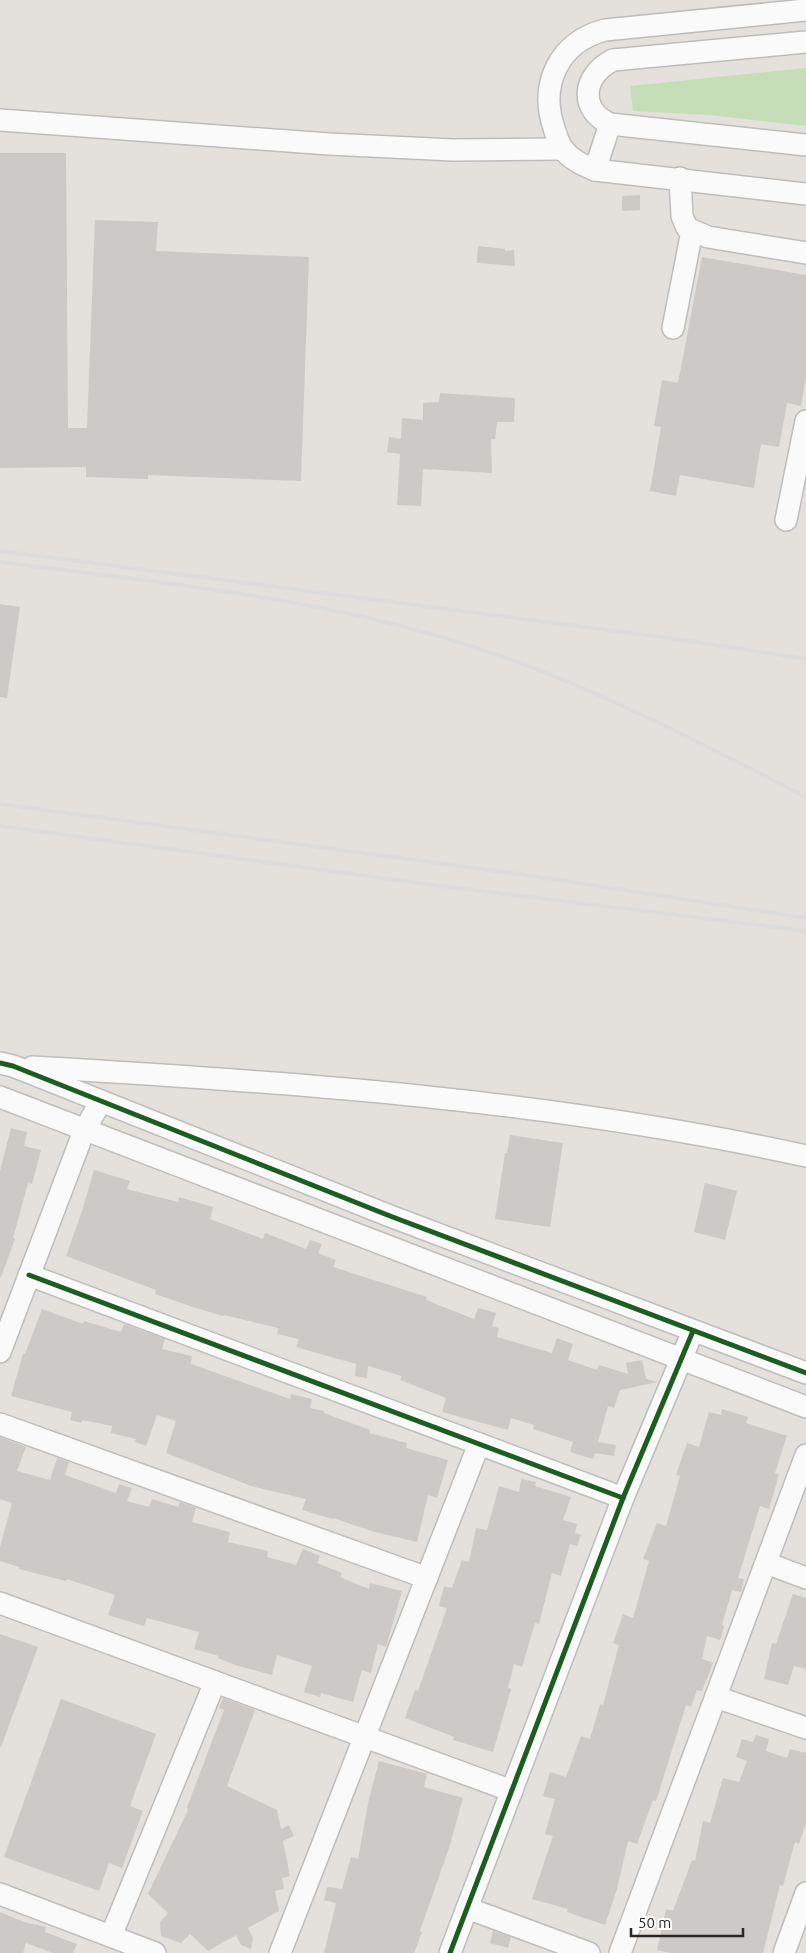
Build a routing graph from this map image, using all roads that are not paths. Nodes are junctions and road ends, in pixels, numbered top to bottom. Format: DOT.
graph roads {
  1 [pos="806,10"];
  2 [pos="605,30"];
  3 [pos="806,42"];
  4 [pos="613,60"];
  5 [pos="0,120"];
  6 [pos="610,124"];
  7 [pos="806,144"];
  8 [pos="562,148"];
  9 [pos="595,170"];
  10 [pos="680,178"];
  11 [pos="806,194"];
  12 [pos="692,230"];
  13 [pos="806,253"];
  14 [pos="673,328"];
  15 [pos="806,422"];
  16 [pos="786,520"];
  17 [pos="6,1065"];
  18 [pos="0,1097"];
  19 [pos="101,1101"];
  20 [pos="84,1131"];
  21 [pos="806,1156"];
  22 [pos="29,1275"];
  23 [pos="693,1331"];
  24 [pos="0,1352"];
  25 [pos="681,1359"];
  26 [pos="806,1373"];
  27 [pos="806,1407"];
  28 [pos="0,1424"];
  29 [pos="479,1444"];
  30 [pos="806,1455"];
  31 [pos="623,1498"];
  32 [pos="766,1564"];
  33 [pos="427,1578"];
  34 [pos="806,1578"];
  35 [pos="0,1603"];
  36 [pos="214,1682"];
  37 [pos="716,1698"];
  38 [pos="806,1728"];
  39 [pos="364,1738"];
  40 [pos="512,1791"];
  41 [pos="806,1893"];
  42 [pos="0,1894"];
  43 [pos="468,1908"];
  44 [pos="111,1936"];
  45 [pos="155,1953"];
  46 [pos="280,1953"];
  47 [pos="450,1953"];
  48 [pos="589,1953"];
  49 [pos="620,1953"];
  50 [pos="784,1953"];
  1 -- 2 [label="street"];
  2 -- 4 [label="street"];
  2 -- 8 [label="street"];
  3 -- 4 [label="street"];
  4 -- 6 [label="street"];
  5 -- 8 [label="street"];
  6 -- 7 [label="street"];
  6 -- 9 [label="street"];
  8 -- 9 [label="street"];
  9 -- 10 [label="street"];
  10 -- 11 [label="street"];
  10 -- 12 [label="street"];
  12 -- 13 [label="street"];
  12 -- 14 [label="street"];
  15 -- 16 [label="street"];
  17 -- 19 [label="street"];
  17 -- 21 [label="street"];
  18 -- 20 [label="street"];
  19 -- 20 [label="street"];
  19 -- 23 [label="street"];
  20 -- 22 [label="street"];
  20 -- 25 [label="street"];
  22 -- 24 [label="street"];
  22 -- 29 [label="street"];
  23 -- 25 [label="street"];
  23 -- 26 [label="street"];
  25 -- 27 [label="street"];
  25 -- 31 [label="street"];
  28 -- 33 [label="street"];
  29 -- 31 [label="street"];
  29 -- 33 [label="street"];
  30 -- 32 [label="street"];
  31 -- 40 [label="street"];
  32 -- 34 [label="street"];
  32 -- 37 [label="street"];
  33 -- 39 [label="street"];
  35 -- 36 [label="street"];
  36 -- 39 [label="street"];
  36 -- 44 [label="street"];
  37 -- 38 [label="street"];
  37 -- 49 [label="street"];
  39 -- 40 [label="street"];
  39 -- 46 [label="street"];
  40 -- 43 [label="street"];
  41 -- 50 [label="street"];
  42 -- 44 [label="street"];
  43 -- 47 [label="street"];
  43 -- 48 [label="street"];
  44 -- 45 [label="street"];
}
